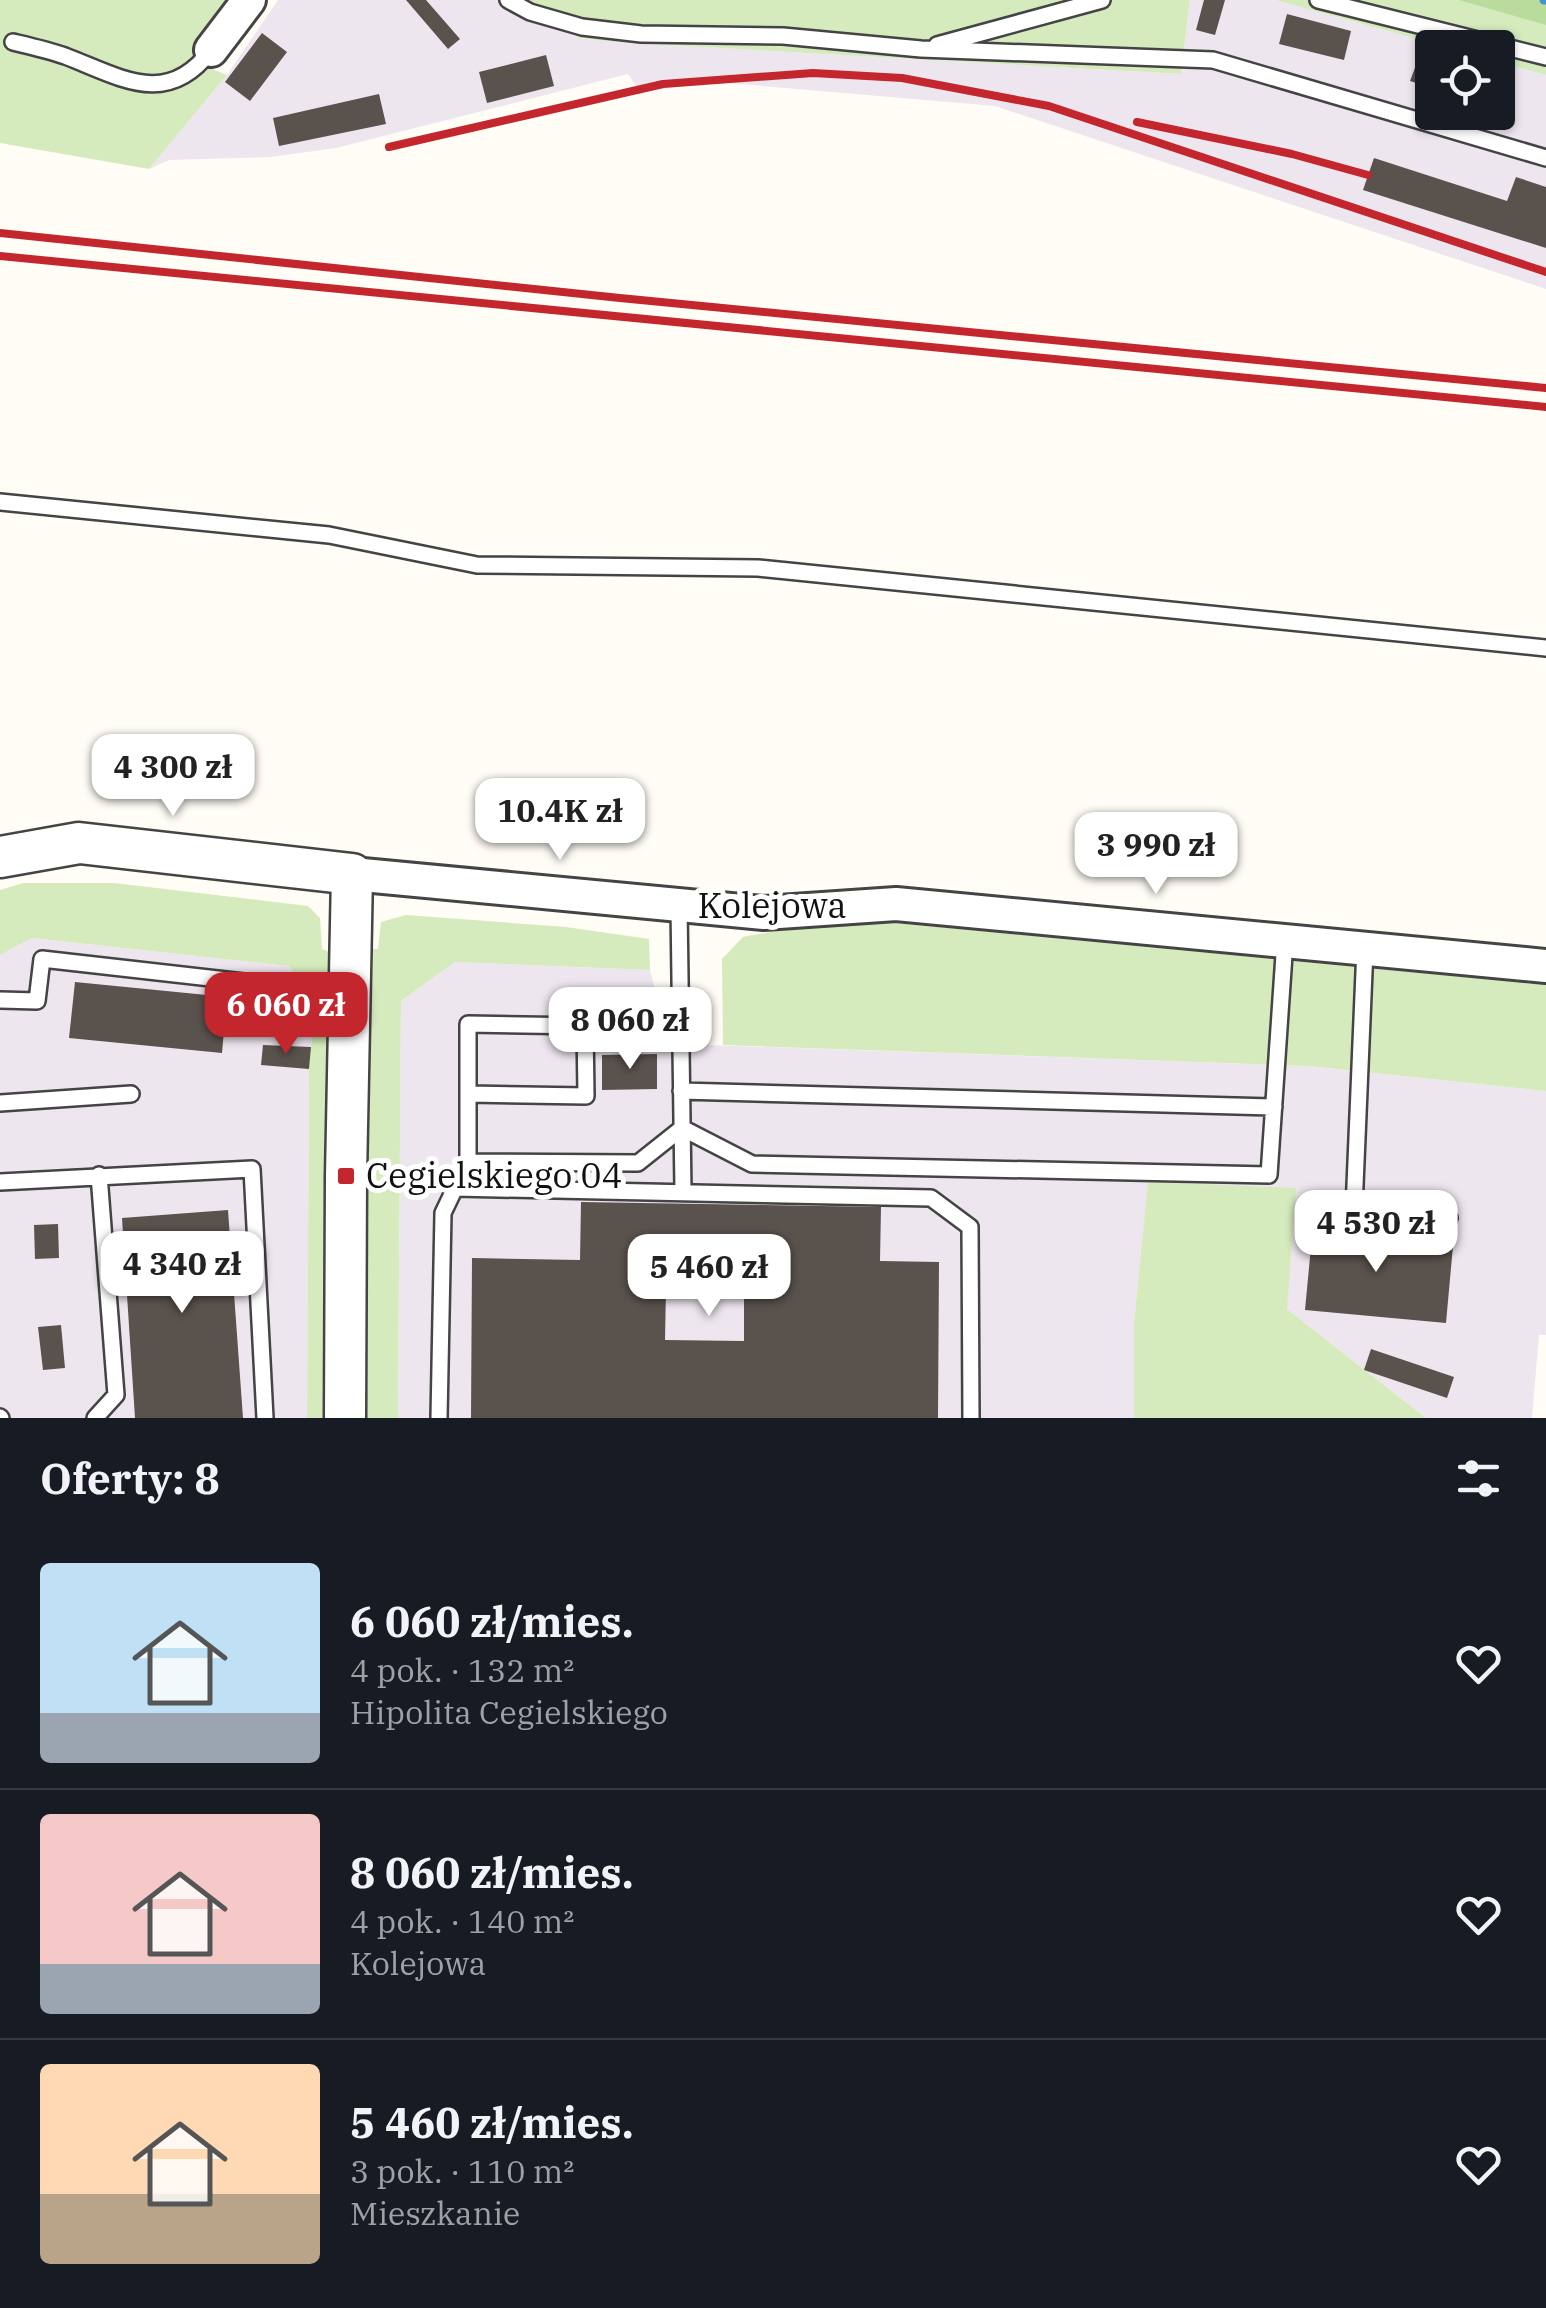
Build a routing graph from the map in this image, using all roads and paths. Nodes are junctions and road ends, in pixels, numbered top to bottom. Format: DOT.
graph roads {
  1 [pos="249,0"];
  2 [pos="508,0"];
  3 [pos="1102,0"];
  4 [pos="1318,0"];
  5 [pos="12,42"];
  6 [pos="921,49"];
  7 [pos="211,50"];
  8 [pos="1546,57"];
  9 [pos="1546,158"];
  10 [pos="0,502"];
  11 [pos="1546,648"];
  12 [pos="0,857"];
  13 [pos="352,874"];
  14 [pos="679,907"];
  15 [pos="1285,940"];
  16 [pos="1365,948"];
  17 [pos="1546,966"];
  18 [pos="272,985"];
  19 [pos="0,1000"];
  20 [pos="680,1000"];
  21 [pos="585,1026"];
  22 [pos="681,1092"];
  23 [pos="131,1094"];
  24 [pos="468,1094"];
  25 [pos="0,1102"];
  26 [pos="1274,1107"];
  27 [pos="682,1128"];
  28 [pos="99,1175"];
  29 [pos="0,1182"];
  30 [pos="683,1191"];
  31 [pos="1449,1218"];
  32 [pos="95,1418"];
  33 [pos="265,1418"];
  34 [pos="345,1418"];
  35 [pos="439,1418"];
  36 [pos="970,1418"];
  1 -- 7 [label="street"];
  2 -- 6 [label="lane"];
  3 -- 6 [label="lane"];
  4 -- 8 [label="lane"];
  5 -- 7 [label="lane"];
  6 -- 9 [label="lane"];
  10 -- 11 [label="lane"];
  12 -- 13 [label="street, Kolejowa"];
  13 -- 14 [label="street, Kolejowa"];
  13 -- 34 [label="street"];
  14 -- 15 [label="street, Kolejowa"];
  14 -- 20 [label="lane"];
  15 -- 16 [label="street, Kolejowa"];
  15 -- 26 [label="lane"];
  16 -- 17 [label="street, Kolejowa"];
  16 -- 31 [label="lane"];
  18 -- 19 [label="lane"];
  20 -- 21 [label="lane"];
  20 -- 22 [label="lane"];
  21 -- 24 [label="lane"];
  21 -- 24 [label="lane"];
  22 -- 26 [label="lane"];
  22 -- 27 [label="lane"];
  23 -- 25 [label="lane"];
  24 -- 27 [label="lane"];
  26 -- 27 [label="lane"];
  27 -- 30 [label="lane"];
  28 -- 29 [label="lane"];
  28 -- 32 [label="lane"];
  28 -- 33 [label="lane"];
  30 -- 35 [label="lane"];
  30 -- 36 [label="lane"];
}
